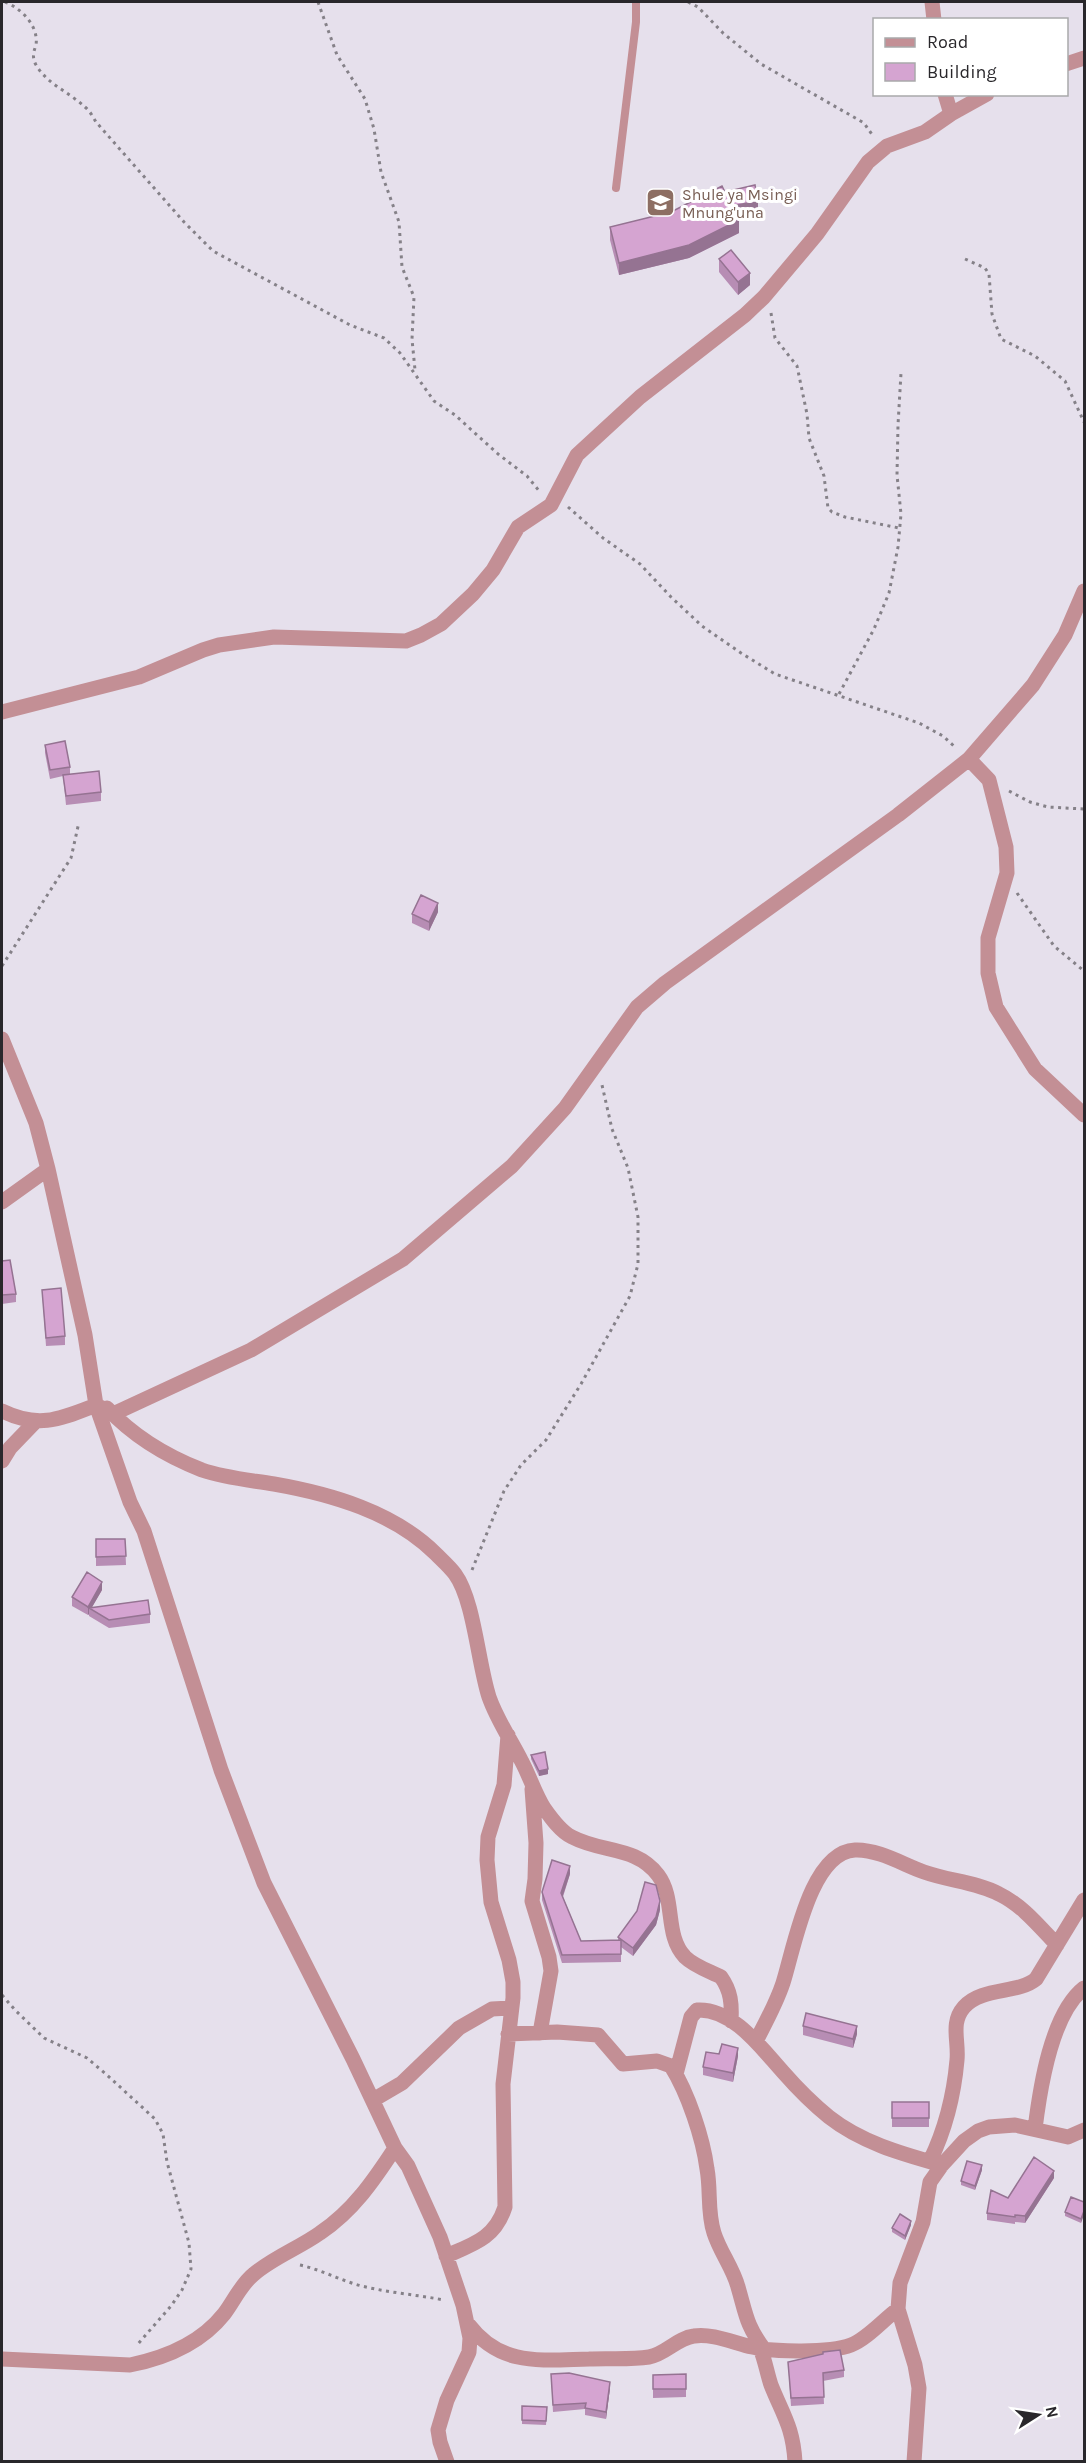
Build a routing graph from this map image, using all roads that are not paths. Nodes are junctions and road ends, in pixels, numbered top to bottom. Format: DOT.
graph roads {
  1 [pos="636,2"];
  2 [pos="932,2"];
  3 [pos="934,18"];
  4 [pos="1084,58"];
  5 [pos="1068,63"];
  6 [pos="946,96"];
  7 [pos="983,96"];
  8 [pos="951,114"];
  9 [pos="616,188"];
  10 [pos="1084,591"];
  11 [pos="2,712"];
  12 [pos="969,759"];
  13 [pos="2,1039"];
  14 [pos="1084,1115"];
  15 [pos="48,1169"];
  16 [pos="2,1202"];
  17 [pos="96,1400"];
  18 [pos="2,1411"];
  19 [pos="113,1414"];
  20 [pos="35,1422"];
  21 [pos="2,1461"];
  22 [pos="508,1735"];
  23 [pos="531,1780"];
  24 [pos="1084,1900"];
  25 [pos="1057,1944"];
  26 [pos="1084,1988"];
  27 [pos="511,2008"];
  28 [pos="731,2021"];
  29 [pos="540,2033"];
  30 [pos="508,2034"];
  31 [pos="756,2041"];
  32 [pos="676,2074"];
  33 [pos="373,2100"];
  34 [pos="1035,2129"];
  35 [pos="1084,2130"];
  36 [pos="395,2148"];
  37 [pos="936,2163"];
  38 [pos="446,2256"];
  39 [pos="898,2309"];
  40 [pos="466,2320"];
  41 [pos="762,2349"];
  42 [pos="2,2359"];
  43 [pos="447,2462"];
  44 [pos="795,2462"];
  45 [pos="914,2462"];
  1 -- 9 [label="lane"];
  2 -- 3 [label="street"];
  4 -- 5 [label="street"];
  6 -- 8 [label="street"];
  7 -- 8 [label="street"];
  8 -- 11 [label="street"];
  10 -- 12 [label="street"];
  12 -- 14 [label="street"];
  12 -- 19 [label="street"];
  13 -- 15 [label="street"];
  15 -- 16 [label="street"];
  15 -- 17 [label="street"];
  17 -- 19 [label="street"];
  17 -- 20 [label="street"];
  17 -- 33 [label="street"];
  18 -- 20 [label="street"];
  19 -- 22 [label="street"];
  20 -- 21 [label="street"];
  22 -- 23 [label="street"];
  22 -- 27 [label="street"];
  23 -- 28 [label="street"];
  23 -- 29 [label="street"];
  24 -- 25 [label="street"];
  25 -- 31 [label="street"];
  25 -- 37 [label="street"];
  26 -- 34 [label="street"];
  27 -- 30 [label="street"];
  27 -- 33 [label="street"];
  28 -- 31 [label="street"];
  28 -- 32 [label="street"];
  29 -- 30 [label="street"];
  29 -- 32 [label="street"];
  30 -- 38 [label="street"];
  31 -- 37 [label="street"];
  32 -- 41 [label="street"];
  33 -- 36 [label="street"];
  34 -- 35 [label="street"];
  34 -- 37 [label="street"];
  36 -- 38 [label="street"];
  36 -- 42 [label="street"];
  37 -- 39 [label="street"];
  38 -- 40 [label="street"];
  39 -- 41 [label="street"];
  39 -- 45 [label="street"];
  40 -- 41 [label="street"];
  40 -- 43 [label="street"];
  41 -- 44 [label="street"];
}
